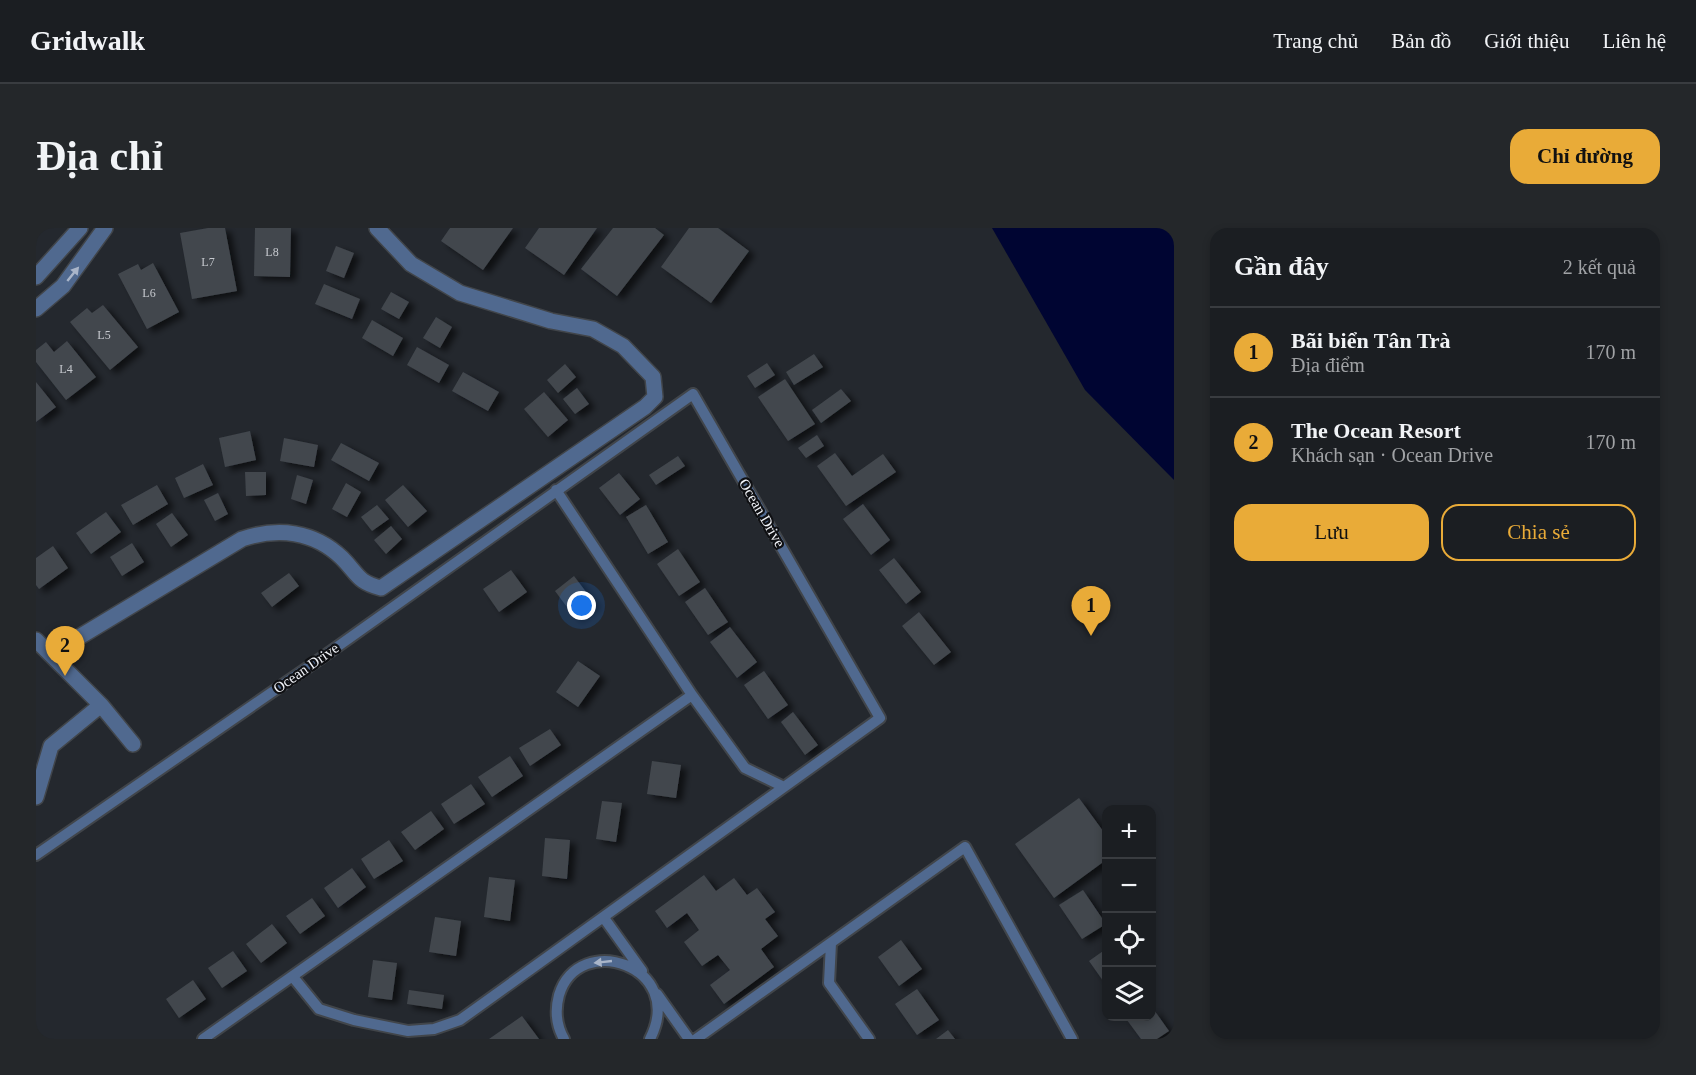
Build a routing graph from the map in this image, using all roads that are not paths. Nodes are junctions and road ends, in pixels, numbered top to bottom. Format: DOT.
graph roads {
  1 [pos="80,228"];
  2 [pos="105,228"];
  3 [pos="377,228"];
  4 [pos="36,277"];
  5 [pos="36,309"];
  6 [pos="556,490"];
  7 [pos="36,640"];
  8 [pos="51,654"];
  9 [pos="692,695"];
  10 [pos="101,705"];
  11 [pos="133,744"];
  12 [pos="784,787"];
  13 [pos="36,797"];
  14 [pos="36,855"];
  15 [pos="604,918"];
  16 [pos="831,943"];
  17 [pos="293,977"];
  18 [pos="648,980"];
  19 [pos="203,1039"];
  20 [pos="564,1039"];
  21 [pos="650,1039"];
  22 [pos="689,1039"];
  23 [pos="696,1039"];
  24 [pos="869,1039"];
  25 [pos="1072,1039"];
  1 -- 4 [label="street"];
  5 -- 2 [label="street, one-way"];
  3 -- 8 [label="street"];
  6 -- 9 [label="lane"];
  6 -- 12 [label="lane, Ocean Drive"];
  6 -- 14 [label="lane, Ocean Drive"];
  7 -- 8 [label="street"];
  8 -- 10 [label="street"];
  9 -- 12 [label="lane"];
  9 -- 17 [label="lane"];
  10 -- 11 [label="street"];
  10 -- 13 [label="street"];
  12 -- 15 [label="lane, Ocean Drive"];
  15 -- 17 [label="lane, Ocean Drive"];
  15 -- 18 [label="lane"];
  16 -- 23 [label="lane"];
  16 -- 24 [label="lane"];
  16 -- 25 [label="lane"];
  17 -- 19 [label="lane"];
  18 -- 20 [label="lane, one-way"];
  18 -- 21 [label="lane"];
  18 -- 22 [label="lane"];
}
